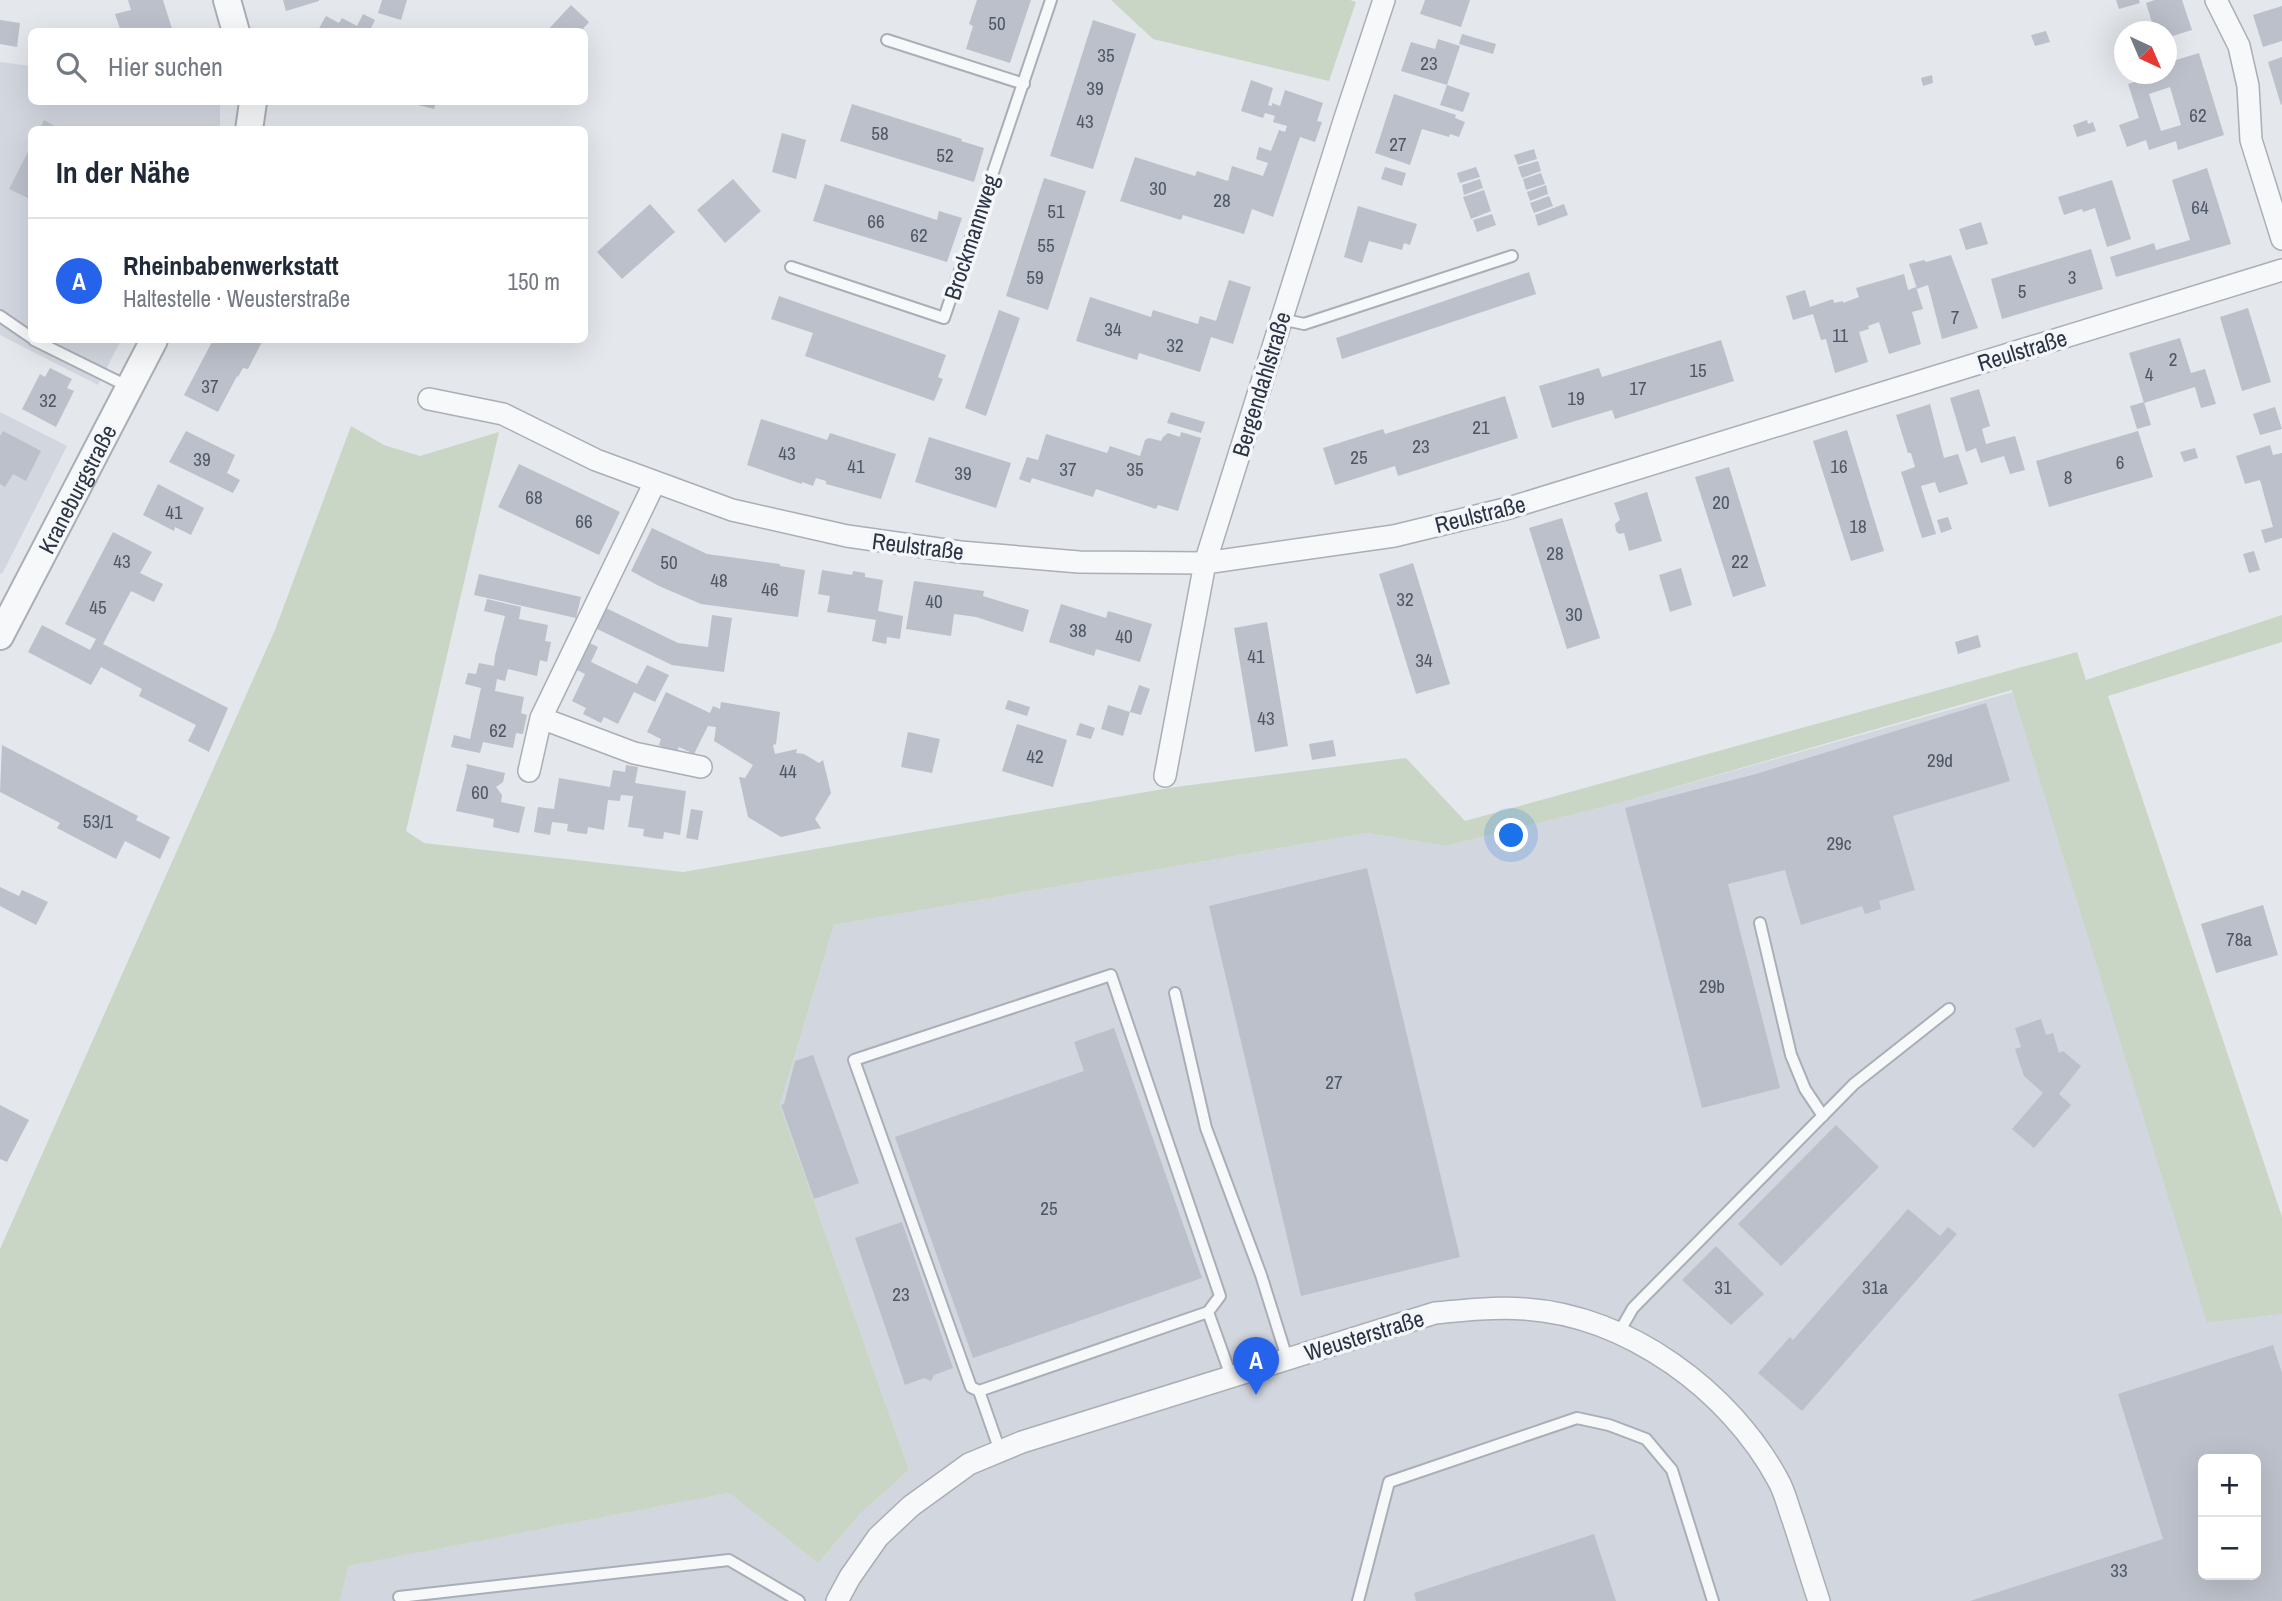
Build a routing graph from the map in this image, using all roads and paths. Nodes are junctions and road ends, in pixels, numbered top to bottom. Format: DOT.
graph roads {
  1 [pos="227,0"];
  2 [pos="1051,0"];
  3 [pos="1384,0"];
  4 [pos="2216,0"];
  5 [pos="235,28"];
  6 [pos="887,40"];
  7 [pos="1024,83"];
  8 [pos="253,105"];
  9 [pos="250,126"];
  10 [pos="2282,239"];
  11 [pos="1512,256"];
  12 [pos="792,267"];
  13 [pos="2282,270"];
  14 [pos="0,316"];
  15 [pos="1281,319"];
  16 [pos="28,336"];
  17 [pos="41,343"];
  18 [pos="152,343"];
  19 [pos="129,387"];
  20 [pos="429,400"];
  21 [pos="656,482"];
  22 [pos="1205,563"];
  23 [pos="0,636"];
  24 [pos="541,719"];
  25 [pos="701,768"];
  26 [pos="529,771"];
  27 [pos="1165,776"];
  28 [pos="1760,923"];
  29 [pos="1175,993"];
  30 [pos="1949,1009"];
  31 [pos="1823,1116"];
  32 [pos="1208,1312"];
  33 [pos="1618,1334"];
  34 [pos="1287,1358"];
  35 [pos="1231,1376"];
  36 [pos="979,1391"];
  37 [pos="1000,1451"];
  38 [pos="399,1597"];
  39 [pos="799,1601"];
  40 [pos="837,1601"];
  41 [pos="1358,1601"];
  42 [pos="1713,1601"];
  43 [pos="1819,1601"];
  1 -- 5 [label="street"];
  2 -- 7 [label="lane, Brockmannweg"];
  3 -- 15 [label="street, Bergendahlstraße"];
  4 -- 10 [label="street"];
  6 -- 7 [label="lane"];
  7 -- 12 [label="lane, Brockmannweg"];
  8 -- 9 [label="street"];
  11 -- 15 [label="lane"];
  13 -- 22 [label="street, Reulstraße"];
  14 -- 16 [label="lane"];
  15 -- 22 [label="street, Bergendahlstraße"];
  17 -- 19 [label="lane"];
  18 -- 19 [label="street, Kraneburgstraße"];
  19 -- 23 [label="street, Kraneburgstraße"];
  20 -- 21 [label="street, Reulstraße"];
  21 -- 22 [label="street, Reulstraße"];
  21 -- 24 [label="street"];
  22 -- 27 [label="street, Bergendahlstraße"];
  24 -- 25 [label="street"];
  24 -- 26 [label="street"];
  28 -- 31 [label="lane"];
  29 -- 34 [label="lane"];
  30 -- 31 [label="lane"];
  31 -- 33 [label="lane"];
  32 -- 35 [label="lane"];
  32 -- 36 [label="lane"];
  32 -- 36 [label="lane"];
  33 -- 34 [label="street, Weusterstraße"];
  33 -- 43 [label="street, Weusterstraße"];
  34 -- 35 [label="street, Weusterstraße"];
  35 -- 37 [label="street, Weusterstraße"];
  36 -- 37 [label="lane"];
  37 -- 40 [label="street, Weusterstraße"];
  38 -- 39 [label="lane"];
  41 -- 42 [label="lane"];
}
